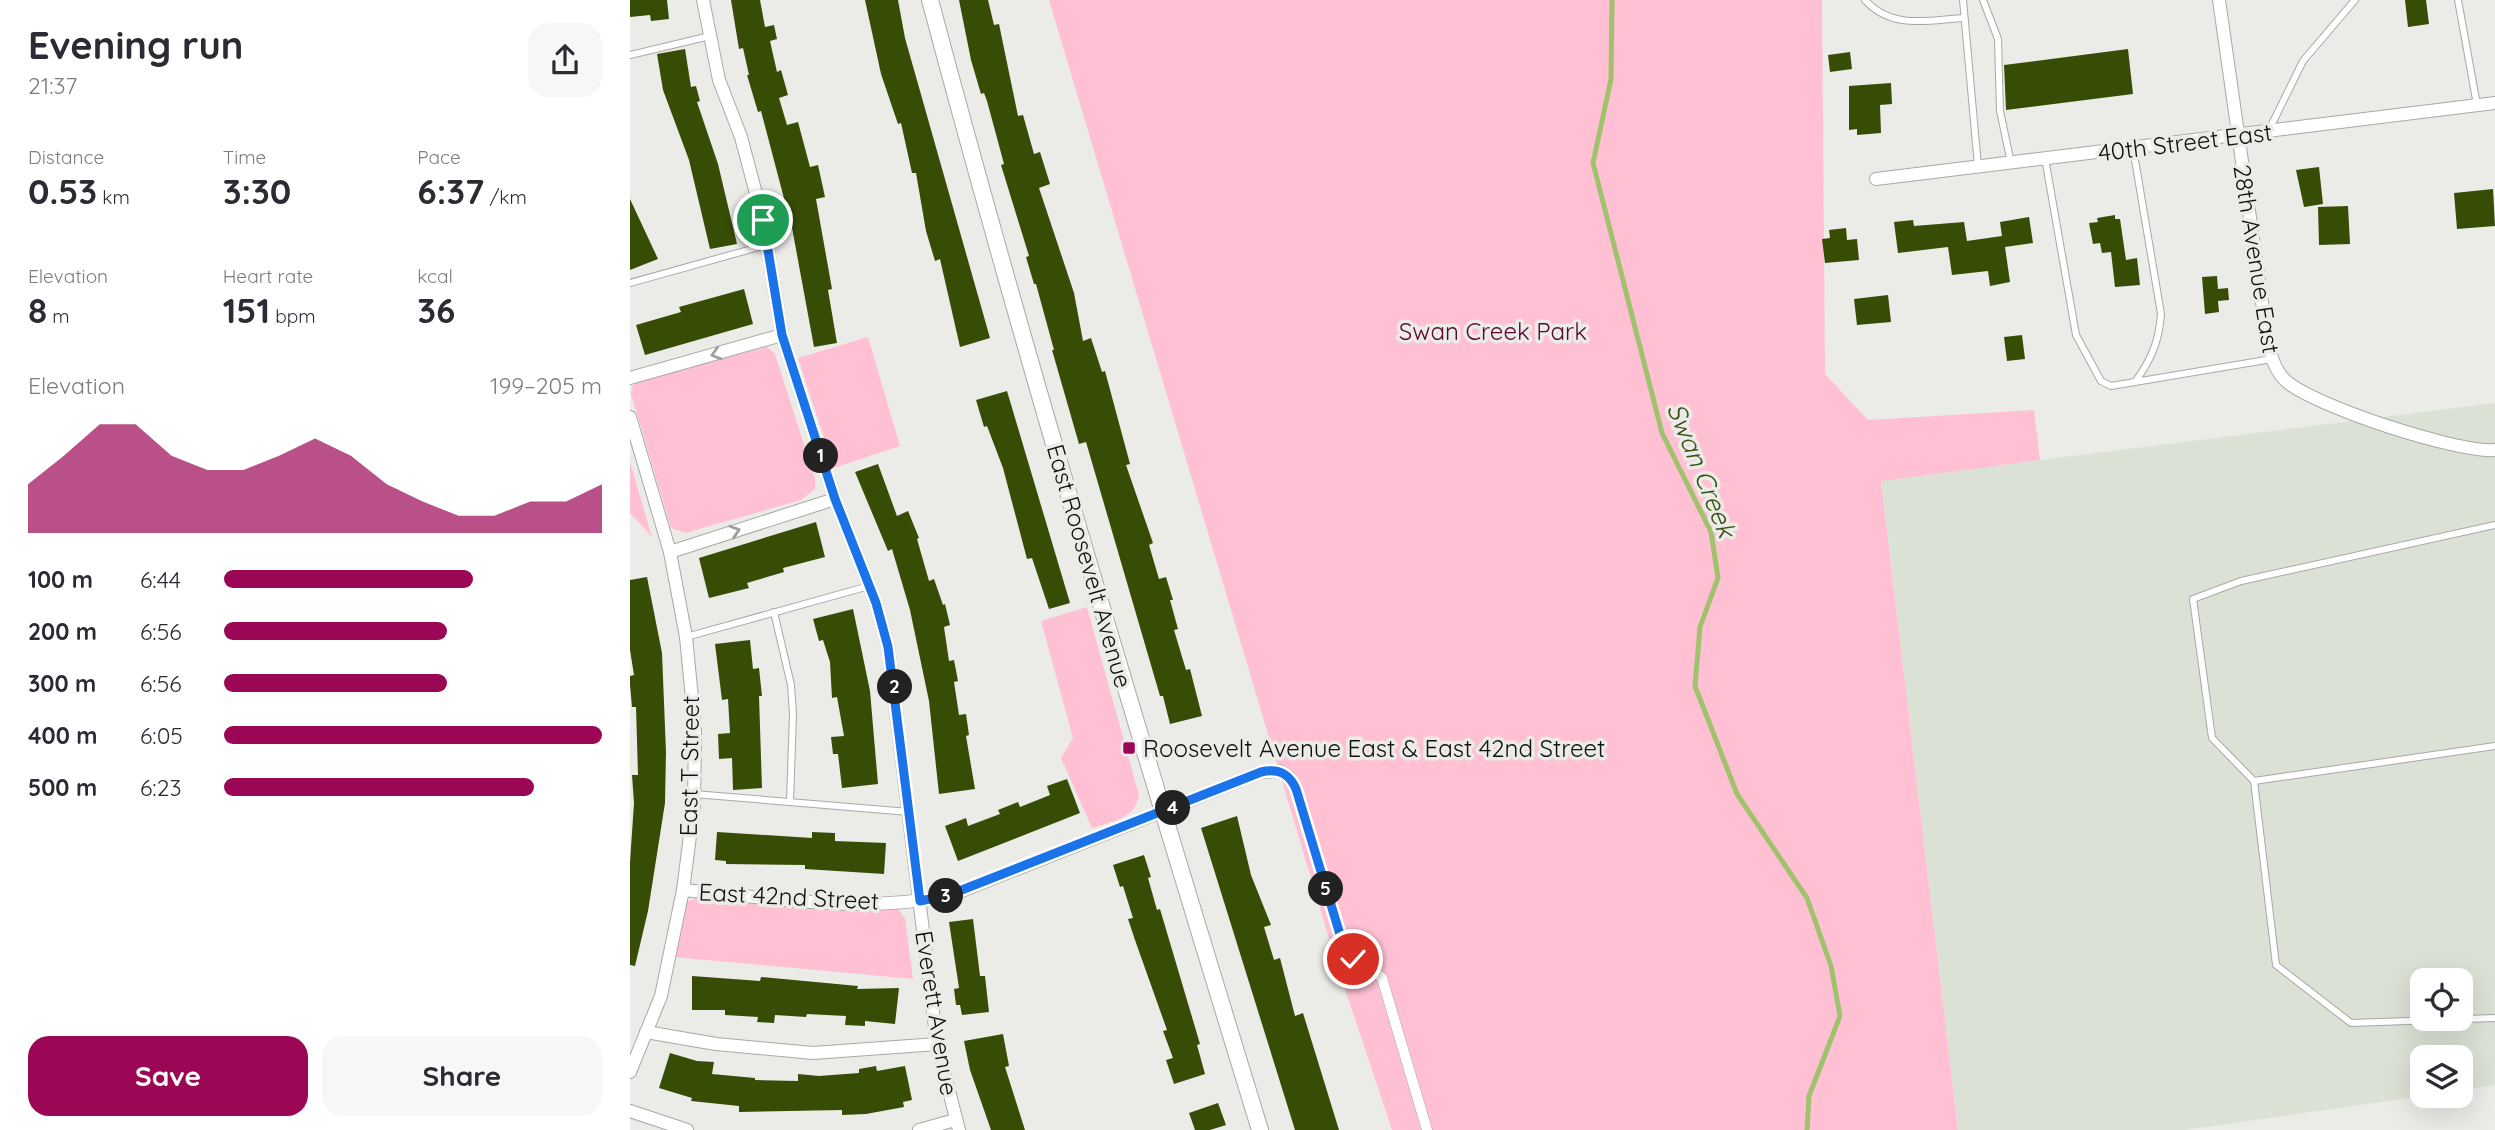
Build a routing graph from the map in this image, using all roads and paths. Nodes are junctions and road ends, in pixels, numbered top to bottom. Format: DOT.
graph roads {
  1 [pos="703,0"];
  2 [pos="930,0"];
  3 [pos="1865,0"];
  4 [pos="1963,0"];
  5 [pos="1983,0"];
  6 [pos="2219,0"];
  7 [pos="2354,0"];
  8 [pos="2458,0"];
  9 [pos="1964,18"];
  10 [pos="710,36"];
  11 [pos="630,55"];
  12 [pos="2495,103"];
  13 [pos="2477,106"];
  14 [pos="2268,132"];
  15 [pos="2238,135"];
  16 [pos="2133,148"];
  17 [pos="2045,158"];
  18 [pos="2011,163"];
  19 [pos="1978,166"];
  20 [pos="1876,178"];
  21 [pos="767,244"];
  22 [pos="630,283"];
  23 [pos="782,335"];
  24 [pos="2272,359"];
  25 [pos="630,378"];
  26 [pos="2135,382"];
  27 [pos="630,417"];
  28 [pos="2495,450"];
  29 [pos="835,499"];
  30 [pos="2495,525"];
  31 [pos="670,551"];
  32 [pos="869,586"];
  33 [pos="774,612"];
  34 [pos="686,637"];
  35 [pos="2495,746"];
  36 [pos="1289,777"];
  37 [pos="2254,781"];
  38 [pos="694,794"];
  39 [pos="790,802"];
  40 [pos="909,812"];
  41 [pos="1162,813"];
  42 [pos="683,890"];
  43 [pos="920,901"];
  44 [pos="1366,965"];
  45 [pos="2495,1018"];
  46 [pos="646,1031"];
  47 [pos="937,1044"];
  48 [pos="630,1072"];
  49 [pos="630,1111"];
  50 [pos="957,1125"];
  51 [pos="687,1130"];
  52 [pos="919,1130"];
  53 [pos="1260,1130"];
  54 [pos="1427,1130"];
  1 -- 10 [label="street, Everett Avenue"];
  2 -- 41 [label="street, East Roosevelt Avenue"];
  3 -- 9 [label="lane"];
  4 -- 9 [label="lane"];
  5 -- 18 [label="lane"];
  6 -- 15 [label="street, 28th Avenue East"];
  7 -- 14 [label="lane"];
  8 -- 13 [label="lane"];
  9 -- 19 [label="lane"];
  10 -- 11 [label="lane"];
  10 -- 21 [label="street, Everett Avenue"];
  12 -- 13 [label="street, 40th Street East"];
  13 -- 14 [label="street, 40th Street East"];
  14 -- 15 [label="street, 40th Street East"];
  15 -- 16 [label="street, 40th Street East"];
  15 -- 24 [label="street, 28th Avenue East"];
  16 -- 17 [label="street, 40th Street East"];
  16 -- 26 [label="lane"];
  17 -- 18 [label="street, 40th Street East"];
  17 -- 26 [label="lane"];
  18 -- 19 [label="street, 40th Street East"];
  19 -- 20 [label="street, 40th Street East"];
  21 -- 22 [label="lane"];
  21 -- 23 [label="street, Everett Avenue"];
  23 -- 25 [label="street, one-way"];
  23 -- 29 [label="street, Everett Avenue"];
  24 -- 26 [label="lane"];
  24 -- 28 [label="street, 28th Avenue East"];
  27 -- 31 [label="street, East T Street"];
  31 -- 29 [label="street, one-way"];
  29 -- 32 [label="street, Everett Avenue"];
  30 -- 37 [label="lane"];
  31 -- 34 [label="street, East T Street"];
  32 -- 33 [label="lane"];
  32 -- 40 [label="street, Everett Avenue"];
  33 -- 34 [label="lane"];
  33 -- 39 [label="lane"];
  34 -- 38 [label="street, East T Street"];
  35 -- 37 [label="lane"];
  36 -- 41 [label="street, East 42nd Street"];
  36 -- 44 [label="lane"];
  37 -- 45 [label="lane"];
  38 -- 39 [label="lane"];
  38 -- 42 [label="street, East T Street"];
  39 -- 40 [label="lane"];
  40 -- 43 [label="street, Everett Avenue"];
  41 -- 43 [label="street, East 42nd Street"];
  41 -- 53 [label="street, East Roosevelt Avenue"];
  42 -- 43 [label="street, East 42nd Street"];
  42 -- 46 [label="street, East T Street"];
  43 -- 47 [label="street, Everett Avenue"];
  44 -- 54 [label="street"];
  46 -- 47 [label="street"];
  46 -- 48 [label="street, East T Street"];
  47 -- 50 [label="street, Everett Avenue"];
  49 -- 51 [label="street"];
  50 -- 52 [label="street"];
}
